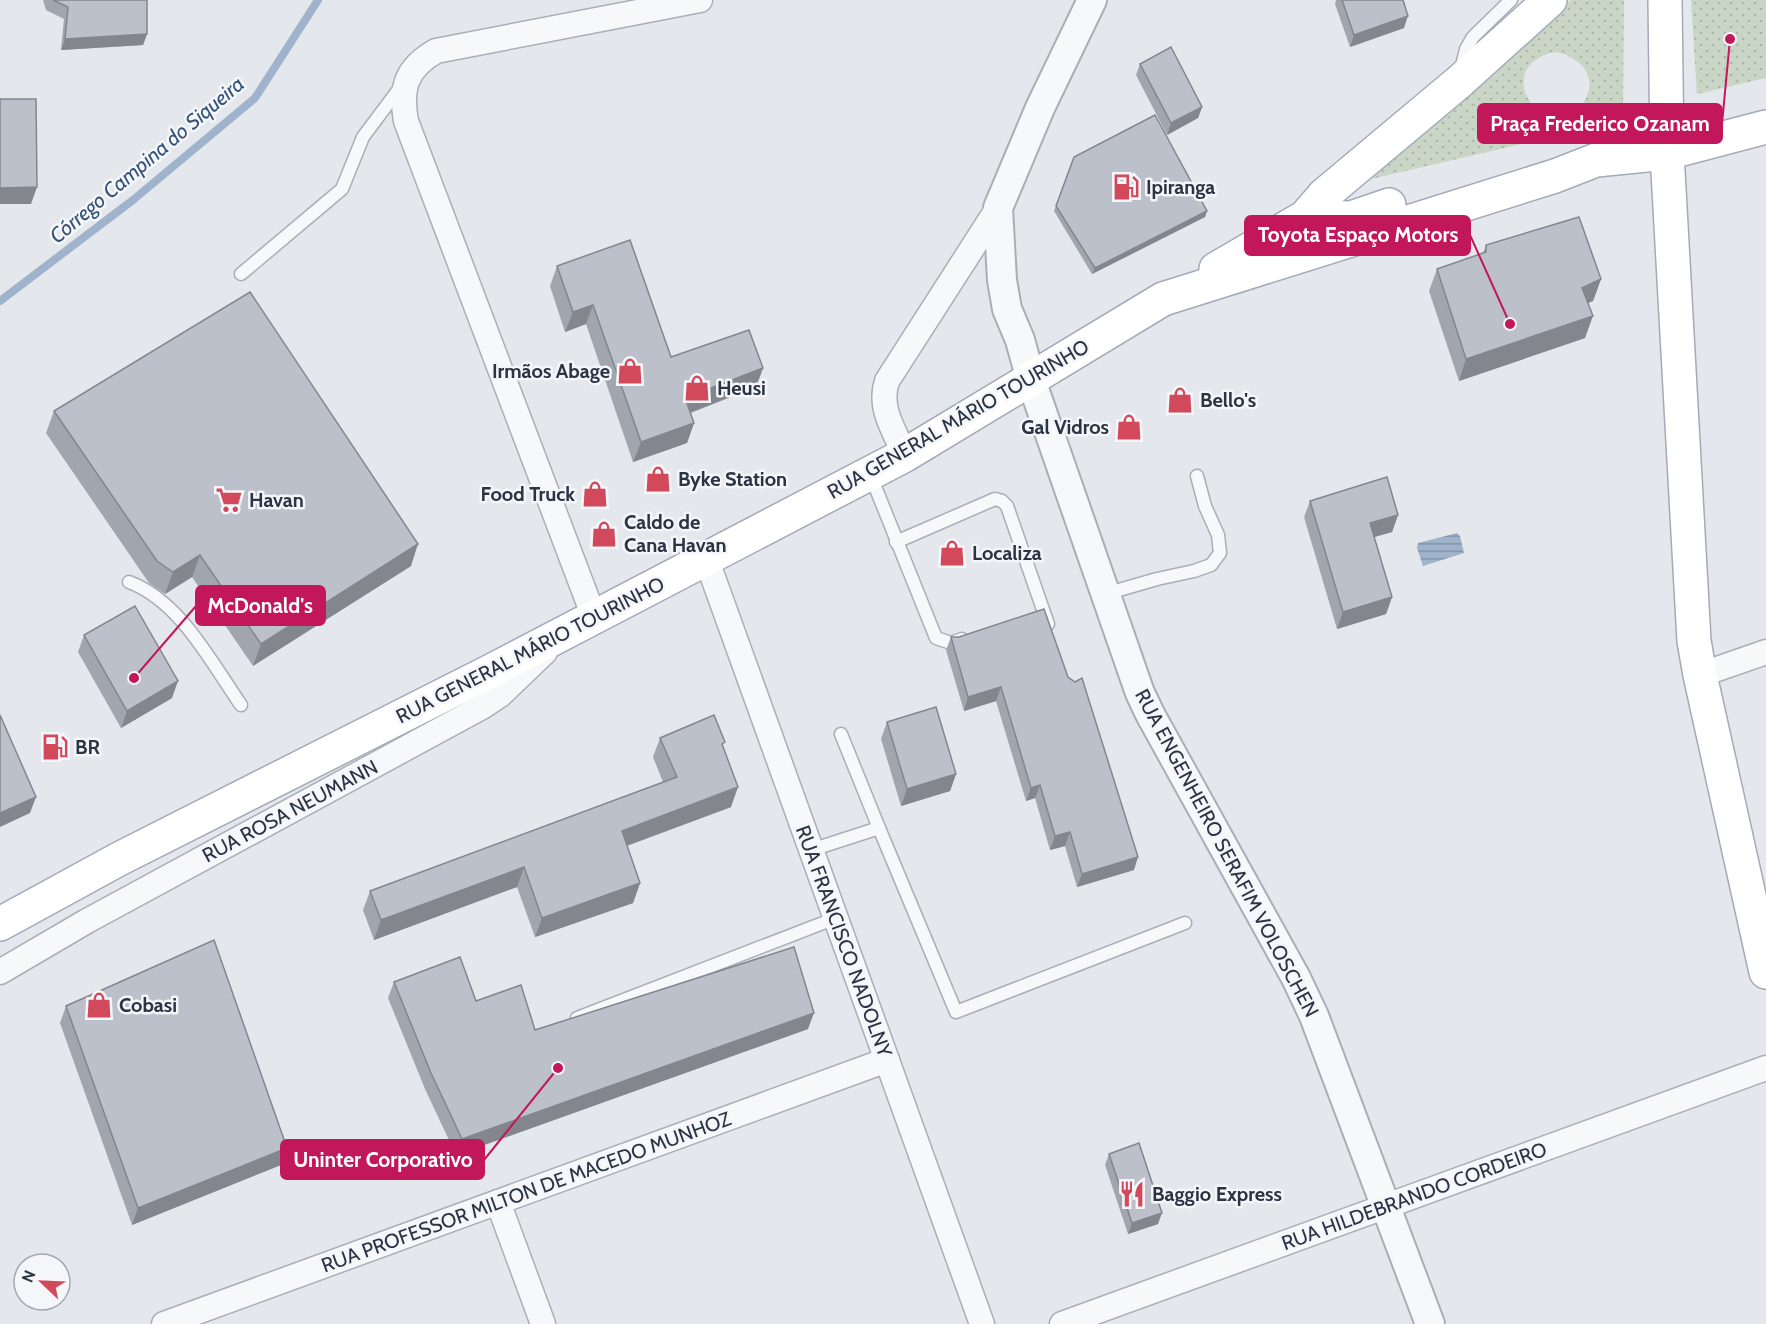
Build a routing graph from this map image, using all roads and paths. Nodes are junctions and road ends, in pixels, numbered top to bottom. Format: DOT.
graph roads {
  1 [pos="700,0"];
  2 [pos="1092,0"];
  3 [pos="1511,0"];
  4 [pos="1550,0"];
  5 [pos="1665,0"];
  6 [pos="407,77"];
  7 [pos="1459,82"];
  8 [pos="1766,127"];
  9 [pos="1667,153"];
  10 [pos="1596,160"];
  11 [pos="998,208"];
  12 [pos="1305,217"];
  13 [pos="241,274"];
  14 [pos="1163,300"];
  15 [pos="1031,380"];
  16 [pos="904,455"];
  17 [pos="870,473"];
  18 [pos="1197,476"];
  19 [pos="896,542"];
  20 [pos="706,558"];
  21 [pos="129,582"];
  22 [pos="1105,594"];
  23 [pos="580,624"];
  24 [pos="1051,633"];
  25 [pos="972,636"];
  26 [pos="1764,649"];
  27 [pos="1700,675"];
  28 [pos="241,705"];
  29 [pos="841,734"];
  30 [pos="879,828"];
  31 [pos="811,850"];
  32 [pos="836,918"];
  33 [pos="1185,923"];
  34 [pos="0,924"];
  35 [pos="0,972"];
  36 [pos="1766,972"];
  37 [pos="562,1023"];
  38 [pos="887,1060"];
  39 [pos="1766,1068"];
  40 [pos="498,1202"];
  41 [pos="1386,1206"];
  42 [pos="164,1324"];
  43 [pos="543,1324"];
  44 [pos="982,1324"];
  45 [pos="1062,1324"];
  46 [pos="1430,1324"];
  1 -- 6 [label="street"];
  2 -- 11 [label="street"];
  3 -- 7 [label="lane"];
  4 -- 7 [label="main road"];
  5 -- 9 [label="main road"];
  6 -- 13 [label="lane"];
  6 -- 23 [label="street"];
  7 -- 12 [label="main road"];
  8 -- 9 [label="main road, RUA GENERAL MÁRIO TOURINHO"];
  9 -- 10 [label="main road, RUA GENERAL MÁRIO TOURINHO"];
  9 -- 27 [label="main road"];
  10 -- 12 [label="main road"];
  10 -- 14 [label="main road, RUA GENERAL MÁRIO TOURINHO"];
  11 -- 15 [label="street, RUA ENGENHEIRO SERAFIM VOLOSCHEN"];
  11 -- 16 [label="street"];
  12 -- 14 [label="main road"];
  14 -- 15 [label="main road, RUA GENERAL MÁRIO TOURINHO"];
  15 -- 16 [label="main road, RUA GENERAL MÁRIO TOURINHO"];
  15 -- 22 [label="street, RUA ENGENHEIRO SERAFIM VOLOSCHEN"];
  16 -- 17 [label="main road, RUA GENERAL MÁRIO TOURINHO"];
  17 -- 19 [label="lane"];
  17 -- 20 [label="main road, RUA GENERAL MÁRIO TOURINHO"];
  18 -- 22 [label="lane"];
  19 -- 24 [label="lane"];
  19 -- 25 [label="lane"];
  20 -- 23 [label="main road, RUA GENERAL MÁRIO TOURINHO"];
  20 -- 31 [label="street, RUA FRANCISCO NADOLNY"];
  21 -- 28 [label="lane"];
  22 -- 41 [label="street, RUA ENGENHEIRO SERAFIM VOLOSCHEN"];
  23 -- 34 [label="main road, RUA GENERAL MÁRIO TOURINHO"];
  23 -- 35 [label="street, RUA ROSA NEUMANN"];
  26 -- 27 [label="street"];
  27 -- 36 [label="main road"];
  29 -- 30 [label="lane"];
  30 -- 31 [label="lane"];
  30 -- 33 [label="lane"];
  31 -- 32 [label="street, RUA FRANCISCO NADOLNY"];
  32 -- 37 [label="lane"];
  32 -- 38 [label="street, RUA FRANCISCO NADOLNY"];
  38 -- 40 [label="street, RUA PROFESSOR MILTON DE MACEDO MUNHOZ"];
  38 -- 44 [label="street, RUA FRANCISCO NADOLNY"];
  39 -- 41 [label="street, RUA HILDEBRANDO CORDEIRO"];
  40 -- 42 [label="street, RUA PROFESSOR MILTON DE MACEDO MUNHOZ"];
  40 -- 43 [label="street"];
  41 -- 45 [label="street, RUA HILDEBRANDO CORDEIRO"];
  41 -- 46 [label="street, RUA ENGENHEIRO SERAFIM VOLOSCHEN"];
}
